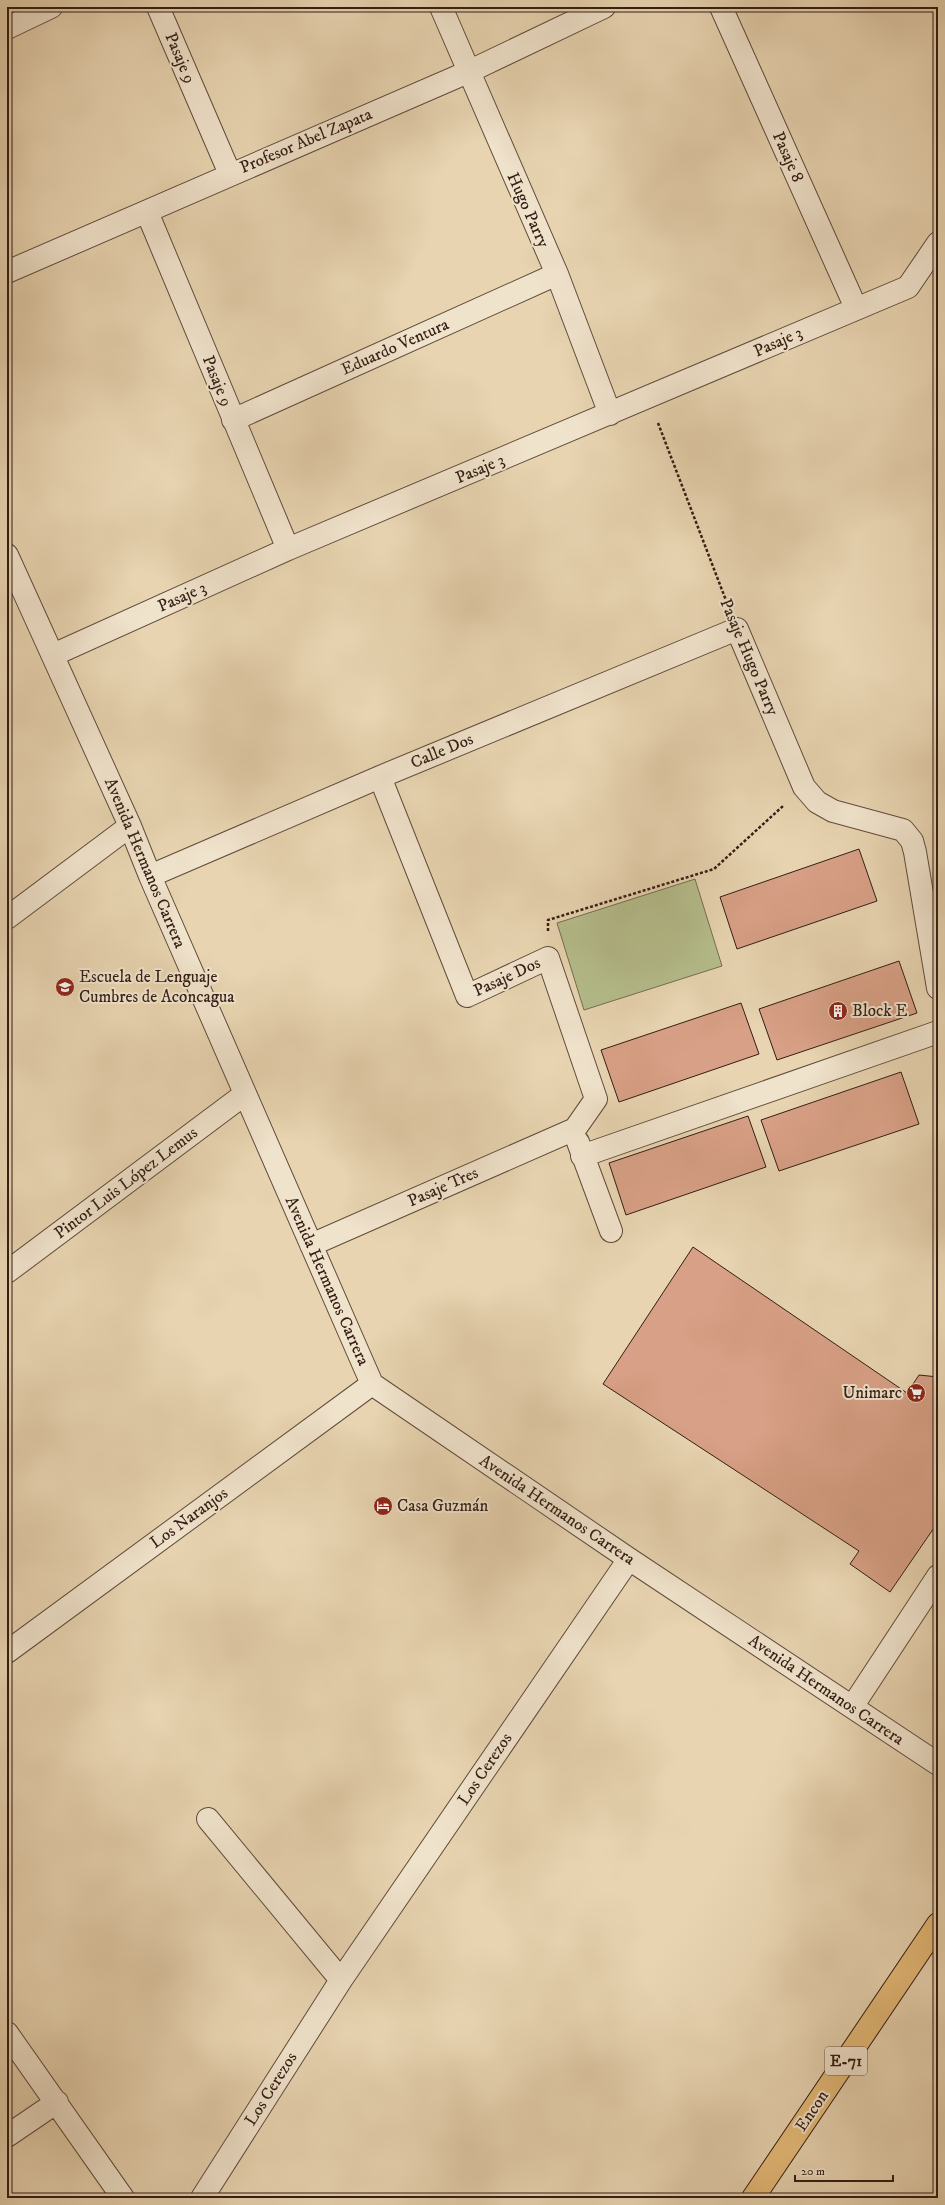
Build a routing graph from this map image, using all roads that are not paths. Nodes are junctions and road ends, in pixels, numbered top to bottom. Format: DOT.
graph roads {
  1 [pos="158,7"];
  2 [pos="441,7"];
  3 [pos="604,7"];
  4 [pos="721,7"];
  5 [pos="40,10"];
  6 [pos="7,28"];
  7 [pos="468,72"];
  8 [pos="230,174"];
  9 [pos="147,212"];
  10 [pos="938,243"];
  11 [pos="7,272"];
  12 [pos="557,274"];
  13 [pos="856,308"];
  14 [pos="610,414"];
  15 [pos="233,420"];
  16 [pos="288,549"];
  17 [pos="7,555"];
  18 [pos="15,594"];
  19 [pos="736,629"];
  20 [pos="53,655"];
  21 [pos="380,777"];
  22 [pos="130,826"];
  23 [pos="150,876"];
  24 [pos="7,918"];
  25 [pos="938,988"];
  26 [pos="938,1032"];
  27 [pos="245,1094"];
  28 [pos="575,1129"];
  29 [pos="582,1156"];
  30 [pos="612,1231"];
  31 [pos="311,1245"];
  32 [pos="7,1272"];
  33 [pos="372,1384"];
  34 [pos="629,1559"];
  35 [pos="938,1576"];
  36 [pos="7,1652"];
  37 [pos="852,1707"];
  38 [pos="938,1764"];
  39 [pos="208,1820"];
  40 [pos="938,1924"];
  41 [pos="341,1980"];
  42 [pos="7,2033"];
  43 [pos="57,2102"];
  44 [pos="7,2136"];
  45 [pos="123,2198"];
  46 [pos="202,2198"];
  47 [pos="753,2198"];
  1 -- 8 [label="street, Pasaje 9"];
  2 -- 7 [label="street, Hugo Parry"];
  3 -- 7 [label="street, Profesor Abel Zapata"];
  4 -- 13 [label="street, Pasaje 8"];
  5 -- 6 [label="street"];
  7 -- 8 [label="street, Profesor Abel Zapata"];
  7 -- 12 [label="street, Hugo Parry"];
  8 -- 9 [label="street, Profesor Abel Zapata"];
  9 -- 11 [label="street, Profesor Abel Zapata"];
  9 -- 15 [label="street, Pasaje 9"];
  10 -- 13 [label="street, Pasaje 3"];
  12 -- 14 [label="street, Hugo Parry"];
  12 -- 15 [label="street, Eduardo Ventura"];
  13 -- 14 [label="street, Pasaje 3"];
  14 -- 16 [label="street, Pasaje 3"];
  15 -- 16 [label="street, Pasaje 9"];
  16 -- 20 [label="street, Pasaje 3"];
  17 -- 18 [label="street, Avenida Hermanos Carrera"];
  18 -- 20 [label="street, Avenida Hermanos Carrera"];
  19 -- 21 [label="street, Calle Dos"];
  19 -- 25 [label="street, Pasaje Hugo Parry"];
  20 -- 22 [label="street, Avenida Hermanos Carrera"];
  21 -- 23 [label="street, Calle Dos"];
  21 -- 28 [label="street, Pasaje Dos"];
  22 -- 23 [label="street, Avenida Hermanos Carrera"];
  22 -- 24 [label="street"];
  23 -- 27 [label="street, Avenida Hermanos Carrera"];
  26 -- 29 [label="street"];
  27 -- 31 [label="street, Avenida Hermanos Carrera"];
  27 -- 32 [label="street, Pintor Luis López Lemus"];
  28 -- 29 [label="street"];
  28 -- 31 [label="street, Pasaje Tres"];
  29 -- 30 [label="street"];
  31 -- 33 [label="street, Avenida Hermanos Carrera"];
  33 -- 34 [label="street, Avenida Hermanos Carrera"];
  33 -- 36 [label="street, Los Naranjos"];
  34 -- 37 [label="street, Avenida Hermanos Carrera"];
  34 -- 41 [label="street, Los Cerezos"];
  35 -- 37 [label="street"];
  37 -- 38 [label="street, Avenida Hermanos Carrera"];
  39 -- 41 [label="street"];
  40 -- 47 [label="main road, Encon / E-71"];
  41 -- 46 [label="street, Los Cerezos"];
  42 -- 43 [label="street"];
  43 -- 44 [label="street"];
  43 -- 45 [label="street"];
}
